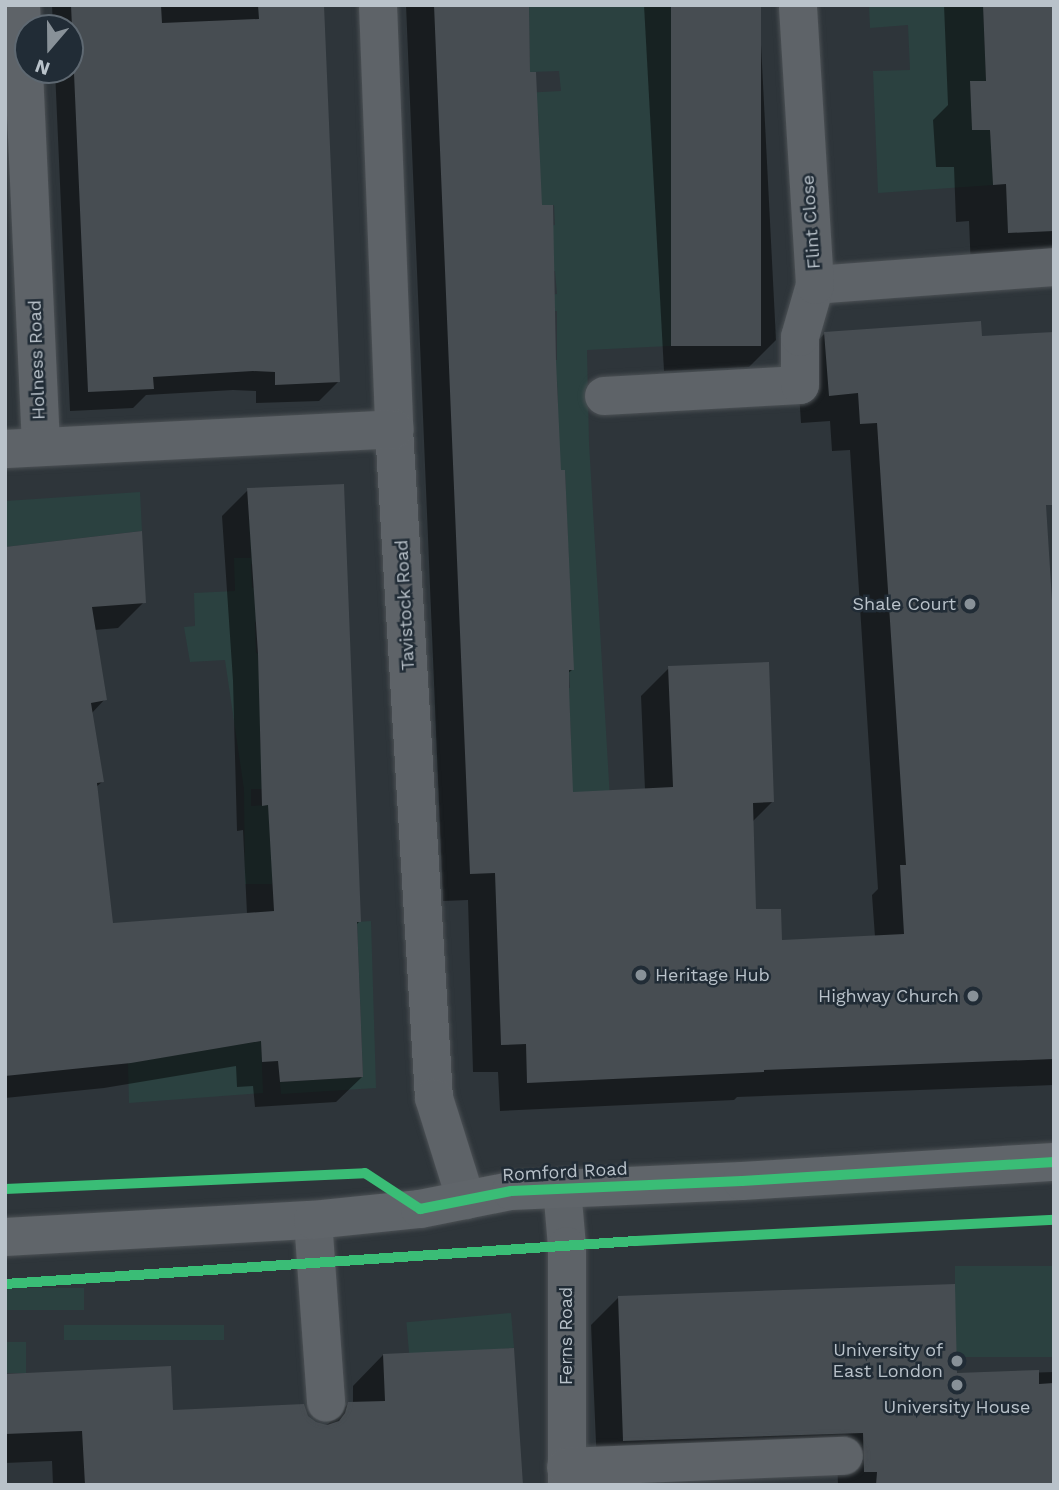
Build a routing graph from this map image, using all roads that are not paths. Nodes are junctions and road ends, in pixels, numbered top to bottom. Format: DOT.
graph roads {
  1 [pos="21,5"];
  2 [pos="378,5"];
  3 [pos="797,5"];
  4 [pos="1054,267"];
  5 [pos="815,285"];
  6 [pos="604,396"];
  7 [pos="394,429"];
  8 [pos="23,447"];
  9 [pos="1054,1162"];
  10 [pos="562,1188"];
  11 [pos="466,1200"];
  12 [pos="313,1220"];
  13 [pos="5,1237"];
  14 [pos="327,1403"];
  15 [pos="844,1456"];
  16 [pos="567,1476"];
  1 -- 8 [label="street, Holness Road"];
  2 -- 7 [label="street, Tavistock Road"];
  3 -- 5 [label="street, Flint Close"];
  4 -- 5 [label="street, Flint Close"];
  5 -- 6 [label="street"];
  7 -- 8 [label="street, Holness Road"];
  7 -- 11 [label="street, Tavistock Road"];
  9 -- 10 [label="main road, Romford Road"];
  10 -- 11 [label="main road, Romford Road"];
  10 -- 16 [label="street, Ferns Road"];
  11 -- 12 [label="main road, Romford Road"];
  12 -- 13 [label="main road, Romford Road"];
  12 -- 14 [label="street"];
  15 -- 16 [label="street"];
}
